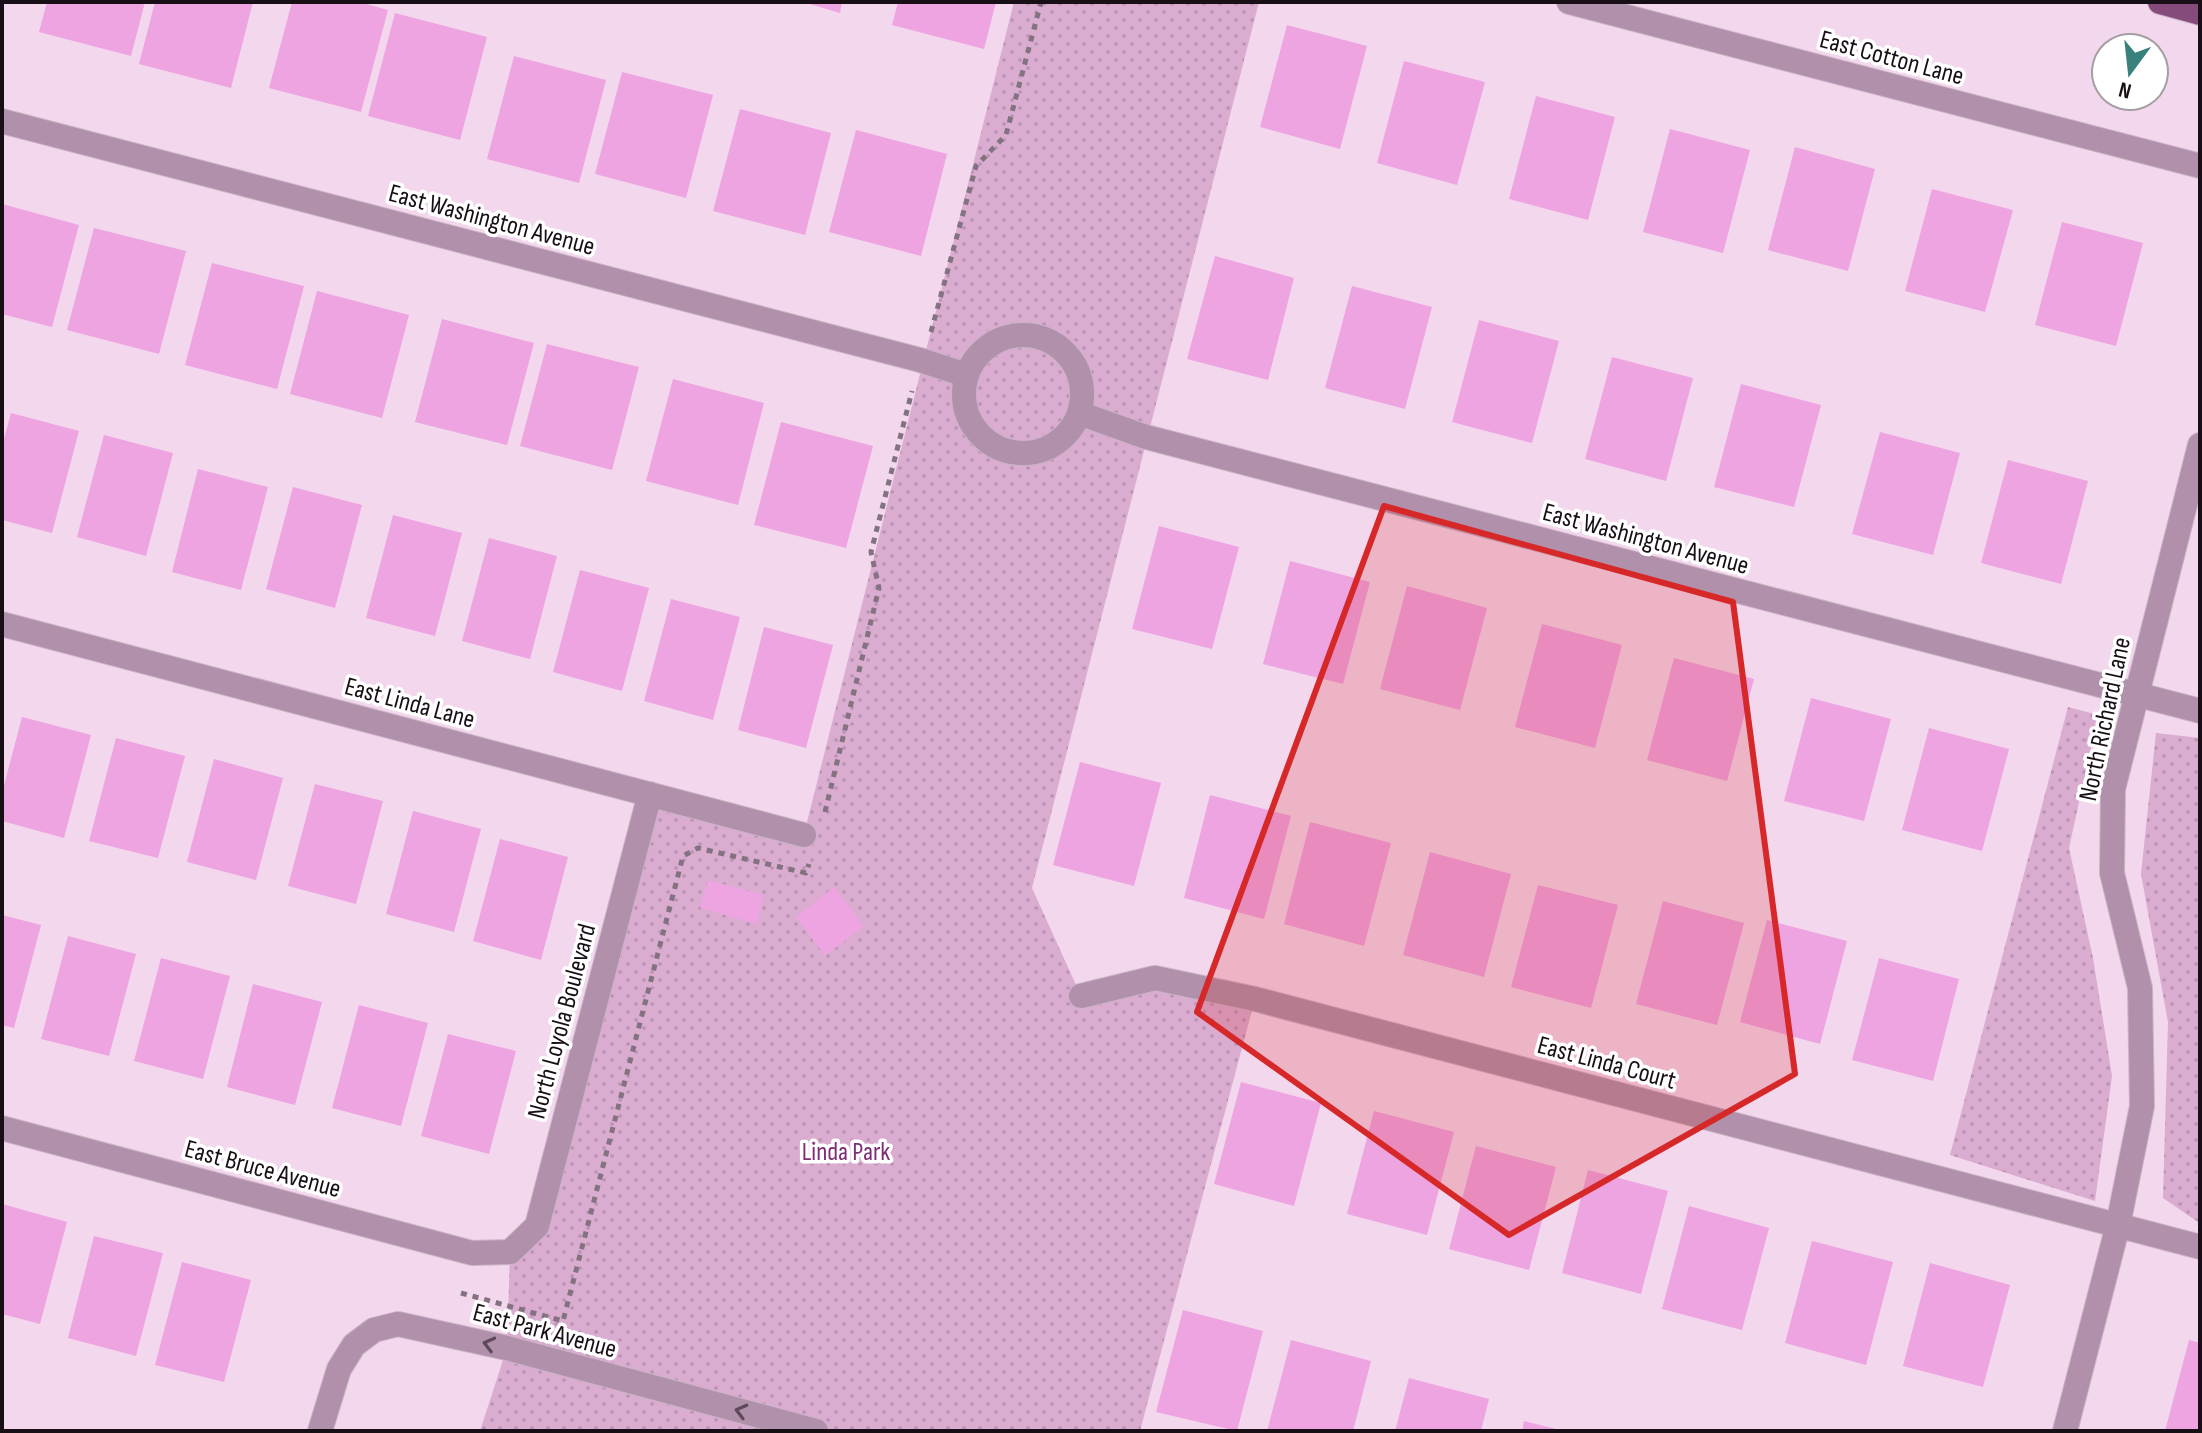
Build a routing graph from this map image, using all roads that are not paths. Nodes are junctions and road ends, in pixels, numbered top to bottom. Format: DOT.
graph roads {
  1 [pos="1569,2"];
  2 [pos="2160,2"];
  3 [pos="2200,13"];
  4 [pos="2,121"];
  5 [pos="2200,166"];
  6 [pos="966,375"];
  7 [pos="1079,413"];
  8 [pos="2200,445"];
  9 [pos="2,624"];
  10 [pos="2134,694"];
  11 [pos="2200,711"];
  12 [pos="650,794"];
  13 [pos="813,827"];
  14 [pos="1081,996"];
  15 [pos="2,1128"];
  16 [pos="2118,1225"];
  17 [pos="2200,1247"];
  18 [pos="510,1252"];
  19 [pos="320,1431"];
  20 [pos="816,1431"];
  21 [pos="2065,1431"];
  1 -- 5 [label="street, East Cotton Lane"];
  2 -- 3 [label="main road"];
  4 -- 6 [label="street, East Washington Avenue"];
  6 -- 7 [label="street"];
  6 -- 7 [label="street"];
  7 -- 10 [label="street, East Washington Avenue"];
  8 -- 10 [label="street, North Richard Lane"];
  9 -- 12 [label="street, East Linda Lane"];
  10 -- 11 [label="street, East Washington Avenue"];
  10 -- 16 [label="street, North Richard Lane"];
  12 -- 13 [label="street, East Linda Lane"];
  12 -- 18 [label="street, North Loyola Boulevard"];
  14 -- 16 [label="street, East Linda Court"];
  15 -- 18 [label="street, East Bruce Avenue"];
  16 -- 17 [label="street"];
  16 -- 21 [label="street, North Richard Lane"];
  20 -- 19 [label="street, East Park Avenue, one-way"];
}
